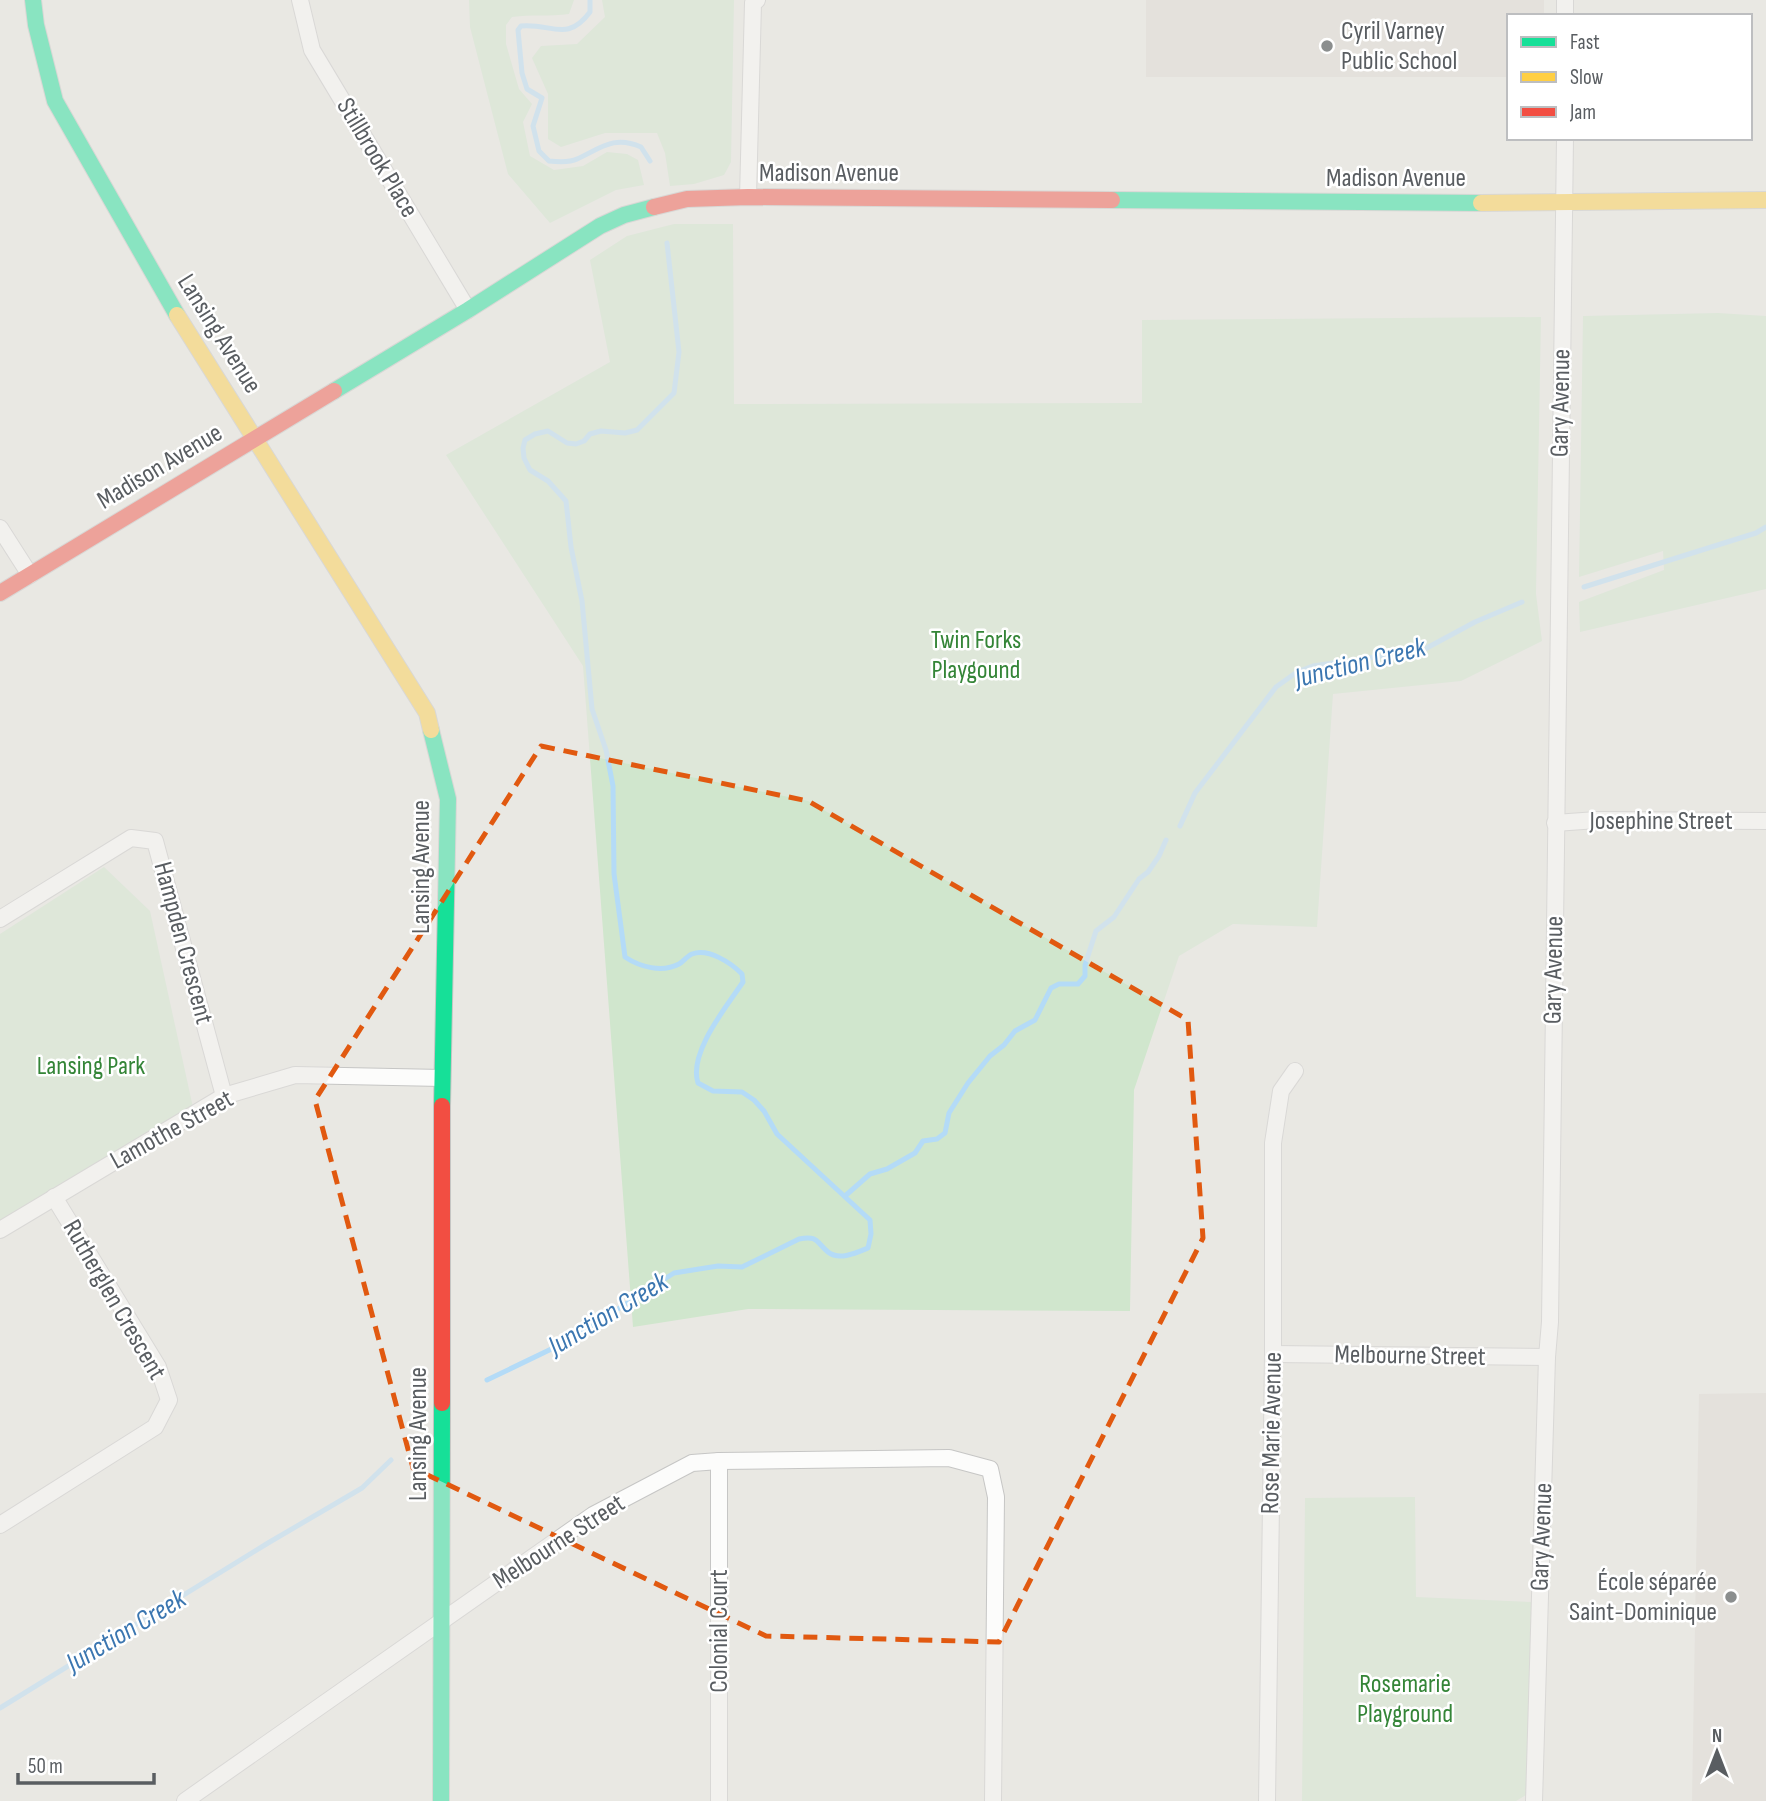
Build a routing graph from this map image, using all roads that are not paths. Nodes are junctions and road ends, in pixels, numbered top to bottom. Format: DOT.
graph roads {
  1 [pos="33,0"];
  2 [pos="300,0"];
  3 [pos="757,0"];
  4 [pos="1565,140"];
  5 [pos="748,197"];
  6 [pos="1766,200"];
  7 [pos="1564,204"];
  8 [pos="468,310"];
  9 [pos="254,438"];
  10 [pos="0,528"];
  11 [pos="30,575"];
  12 [pos="0,593"];
  13 [pos="1766,821"];
  14 [pos="1555,823"];
  15 [pos="0,919"];
  16 [pos="1295,1071"];
  17 [pos="442,1078"];
  18 [pos="224,1096"];
  19 [pos="54,1197"];
  20 [pos="0,1230"];
  21 [pos="1273,1354"];
  22 [pos="1547,1357"];
  23 [pos="719,1461"];
  24 [pos="0,1525"];
  25 [pos="442,1619"];
  26 [pos="185,1801"];
  27 [pos="441,1801"];
  28 [pos="719,1801"];
  29 [pos="993,1801"];
  30 [pos="1267,1801"];
  31 [pos="1534,1801"];
  1 -- 9 [label="street, Lansing Avenue"];
  2 -- 8 [label="street, Stillbrook Place"];
  3 -- 5 [label="street"];
  4 -- 7 [label="street, Gary Avenue"];
  5 -- 7 [label="street, Madison Avenue"];
  5 -- 8 [label="street, Madison Avenue"];
  6 -- 7 [label="street, Madison Avenue"];
  7 -- 14 [label="street, Gary Avenue"];
  8 -- 9 [label="street, Madison Avenue"];
  9 -- 11 [label="street, Madison Avenue"];
  9 -- 17 [label="street, Lansing Avenue"];
  10 -- 11 [label="street"];
  11 -- 12 [label="street, Madison Avenue"];
  13 -- 14 [label="street, Josephine Street"];
  14 -- 22 [label="street, Gary Avenue"];
  15 -- 18 [label="street, Hampden Crescent"];
  16 -- 21 [label="street, Rose Marie Avenue"];
  17 -- 18 [label="street, Lamothe Street"];
  17 -- 25 [label="street, Lansing Avenue"];
  18 -- 19 [label="street, Lamothe Street"];
  19 -- 20 [label="street, Lamothe Street"];
  19 -- 24 [label="street, Rutherglen Crescent"];
  21 -- 22 [label="street, Melbourne Street"];
  21 -- 30 [label="street, Rose Marie Avenue"];
  22 -- 31 [label="street, Gary Avenue"];
  23 -- 25 [label="street, Melbourne Street"];
  23 -- 28 [label="street, Colonial Court"];
  23 -- 29 [label="street, Melbourne Street"];
  25 -- 26 [label="street, Melbourne Street"];
  25 -- 27 [label="street, Lansing Avenue"];
}
